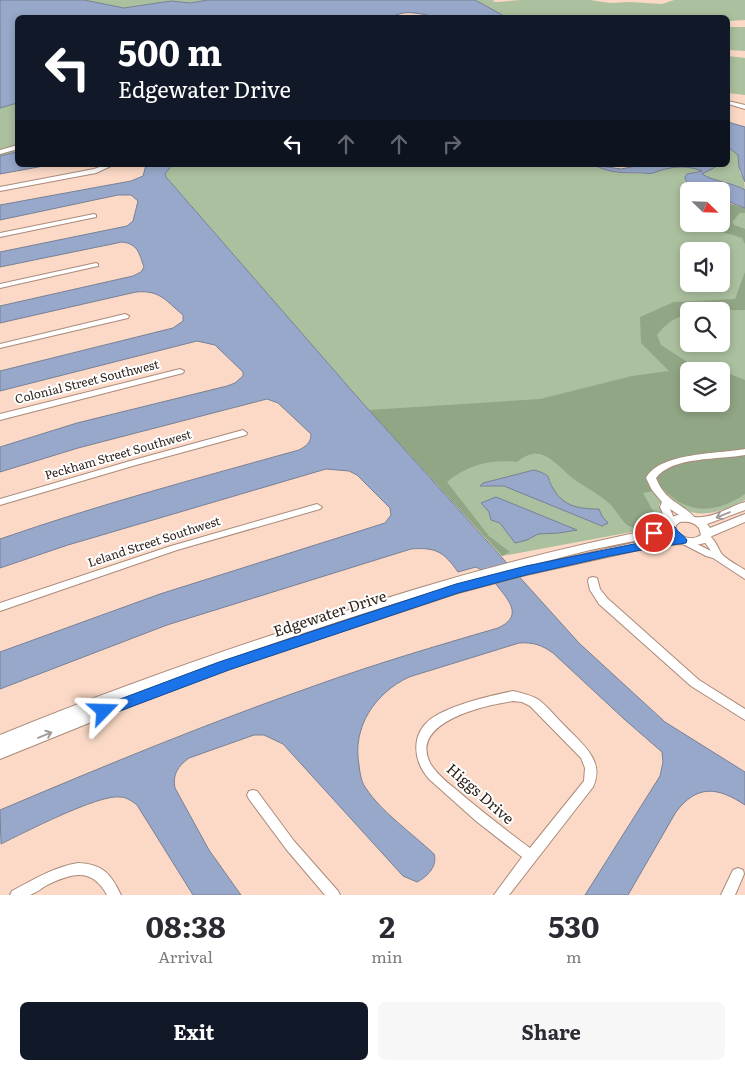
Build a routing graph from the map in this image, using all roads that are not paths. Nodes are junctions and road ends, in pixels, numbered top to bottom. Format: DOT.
graph roads {
  1 [pos="730,103"];
  2 [pos="745,107"];
  3 [pos="15,148"];
  4 [pos="0,152"];
  5 [pos="106,167"];
  6 [pos="0,189"];
  7 [pos="94,216"];
  8 [pos="0,234"];
  9 [pos="96,265"];
  10 [pos="0,286"];
  11 [pos="125,316"];
  12 [pos="0,346"];
  13 [pos="180,370"];
  14 [pos="0,417"];
  15 [pos="243,433"];
  16 [pos="745,452"];
  17 [pos="0,502"];
  18 [pos="667,502"];
  19 [pos="745,506"];
  20 [pos="317,507"];
  21 [pos="745,518"];
  22 [pos="695,520"];
  23 [pos="671,526"];
  24 [pos="706,536"];
  25 [pos="684,541"];
  26 [pos="716,555"];
  27 [pos="522,567"];
  28 [pos="745,575"];
  29 [pos="593,581"];
  30 [pos="0,607"];
  31 [pos="745,714"];
  32 [pos="0,741"];
  33 [pos="0,753"];
  34 [pos="253,795"];
  35 [pos="531,856"];
  36 [pos="738,874"];
  37 [pos="17,895"];
  38 [pos="114,895"];
  39 [pos="333,895"];
  40 [pos="501,895"];
  41 [pos="728,895"];
  1 -- 2 [label="street"];
  3 -- 4 [label="street"];
  5 -- 6 [label="street"];
  7 -- 8 [label="street"];
  9 -- 10 [label="street"];
  11 -- 12 [label="street"];
  13 -- 14 [label="street, Colonial Street Southwest"];
  15 -- 17 [label="street, Peckham Street Southwest"];
  16 -- 18 [label="street"];
  18 -- 22 [label="street"];
  18 -- 23 [label="street"];
  19 -- 22 [label="street, one-way"];
  20 -- 30 [label="street, Leland Street Southwest"];
  21 -- 24 [label="street"];
  22 -- 23 [label="street"];
  22 -- 24 [label="street"];
  23 -- 25 [label="street"];
  23 -- 27 [label="street, Edgewater Drive"];
  24 -- 25 [label="street"];
  24 -- 26 [label="street"];
  25 -- 26 [label="street"];
  25 -- 27 [label="street, Edgewater Drive"];
  26 -- 28 [label="street"];
  27 -- 32 [label="street, Edgewater Drive"];
  33 -- 27 [label="street, Edgewater Drive, one-way"];
  29 -- 31 [label="street"];
  34 -- 39 [label="street"];
  35 -- 35 [label="street, Higgs Drive"];
  35 -- 40 [label="street, Higgs Drive"];
  36 -- 41 [label="street"];
  37 -- 38 [label="street"];
}
